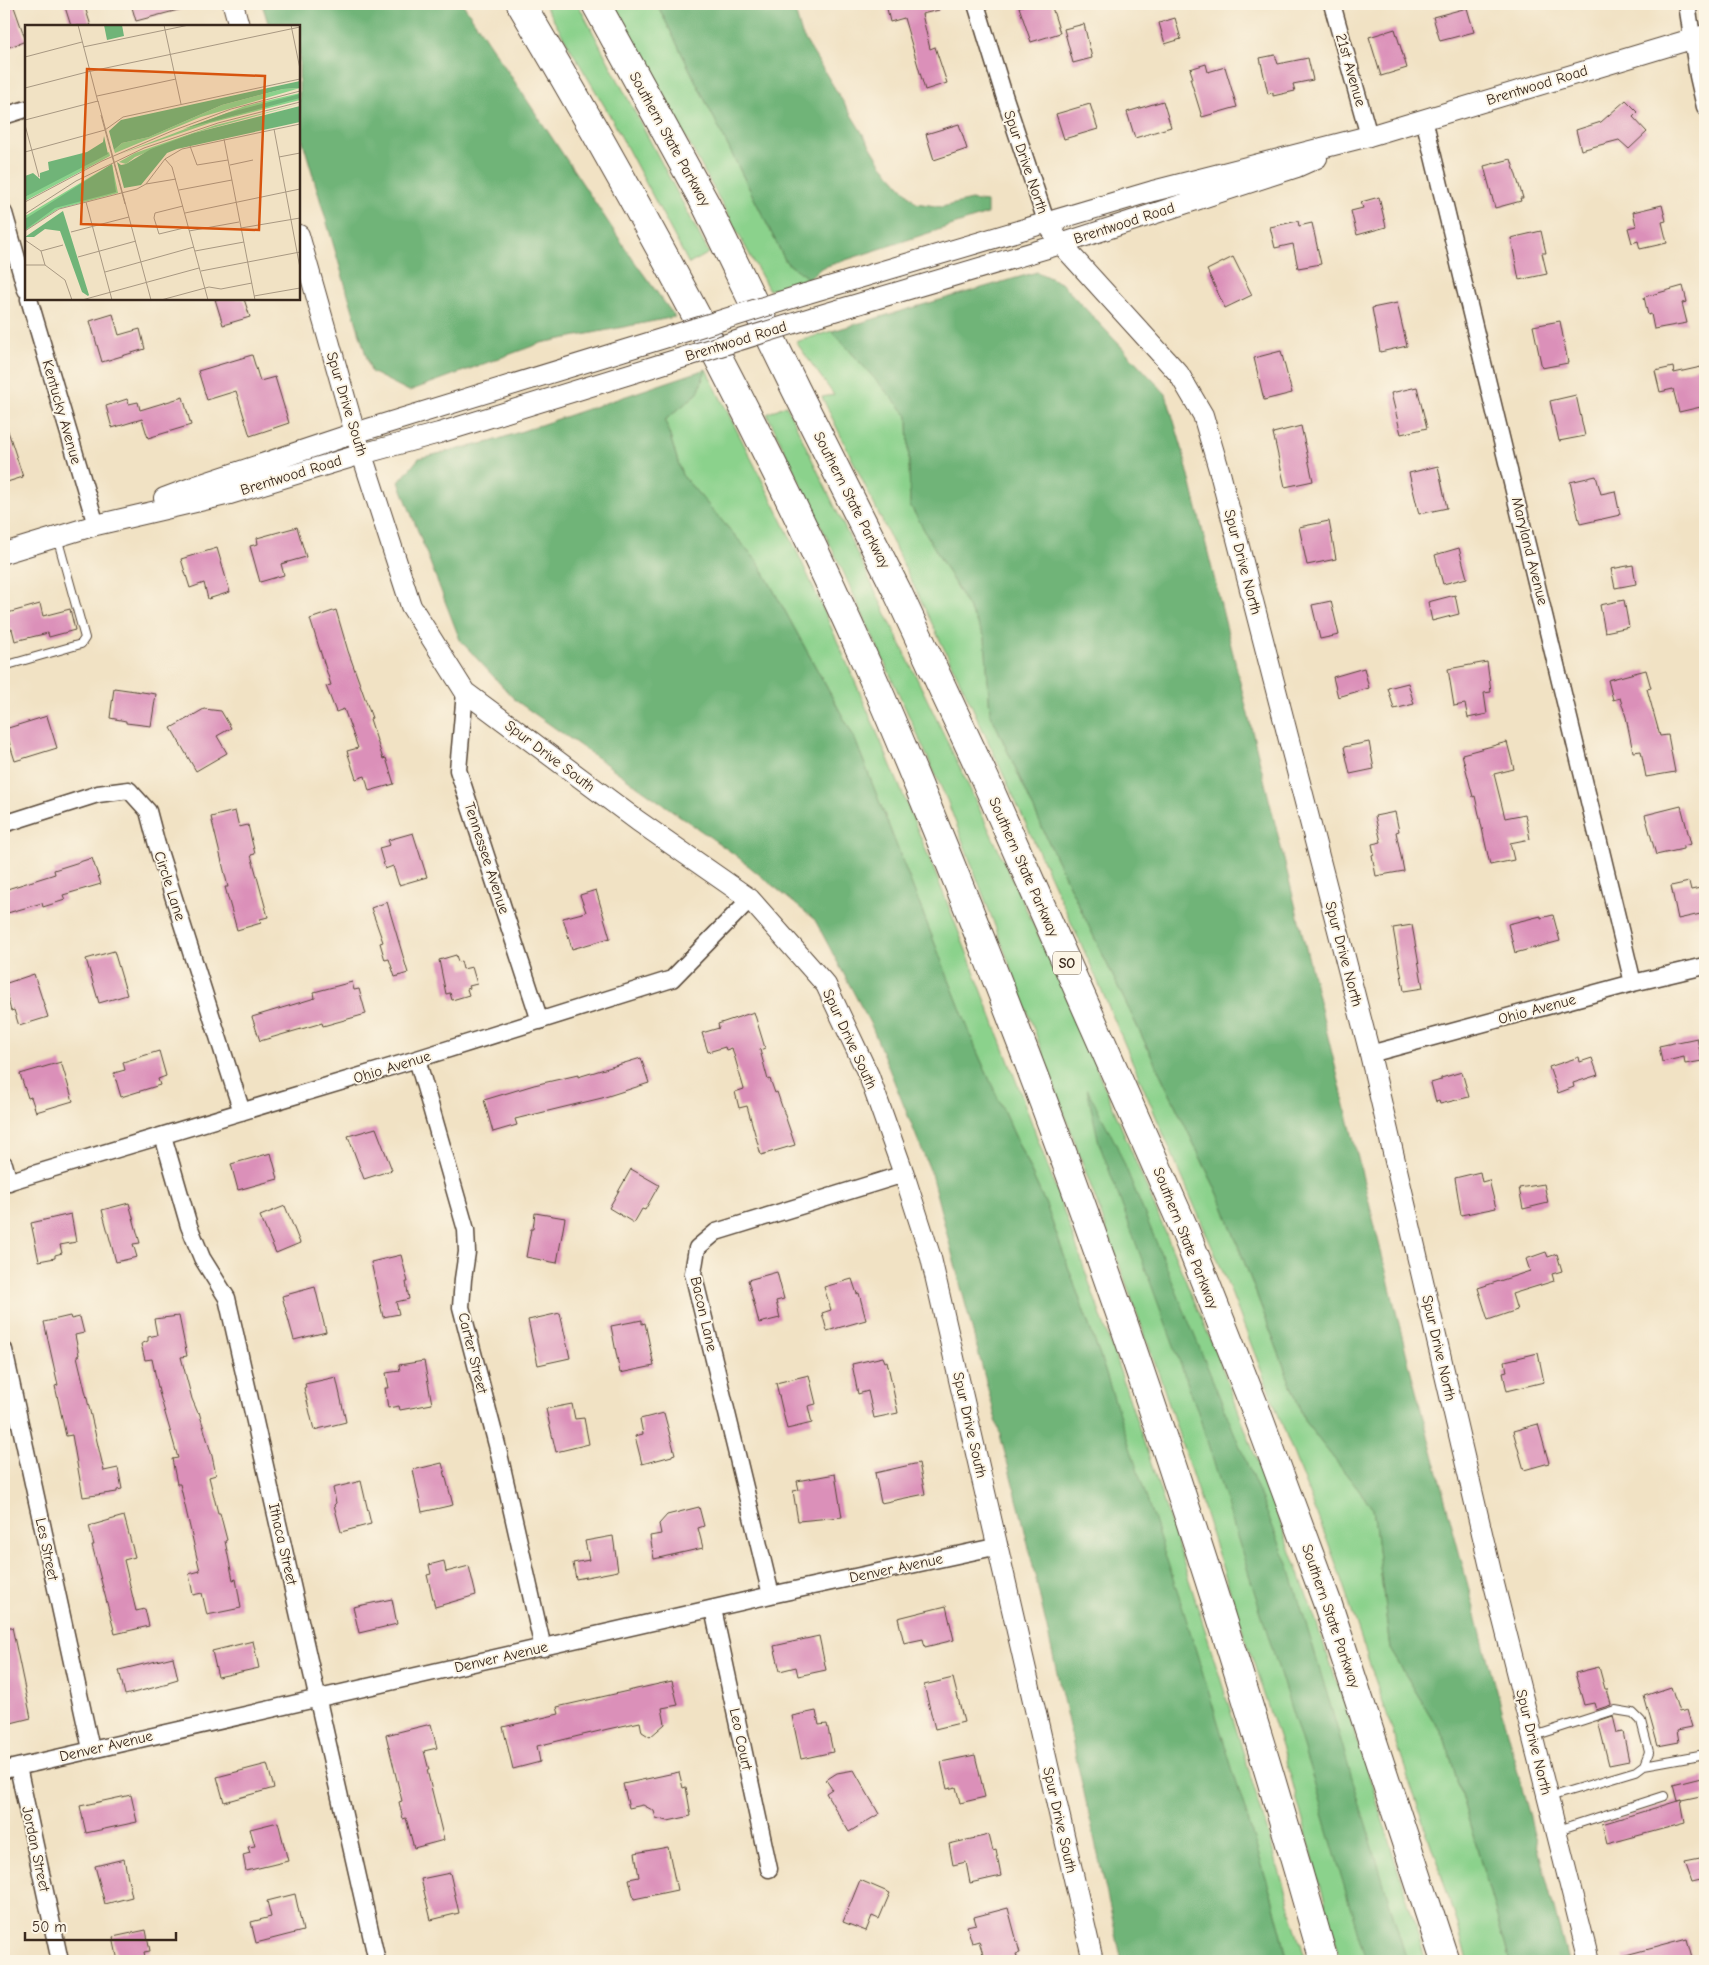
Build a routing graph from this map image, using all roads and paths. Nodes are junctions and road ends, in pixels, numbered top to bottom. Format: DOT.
graph roads {
  1 [pos="232,4"];
  2 [pos="521,4"];
  3 [pos="596,4"];
  4 [pos="976,4"];
  5 [pos="1332,4"];
  6 [pos="1686,4"];
  7 [pos="239,25"];
  8 [pos="1698,37"];
  9 [pos="1705,107"];
  10 [pos="25,109"];
  11 [pos="4,116"];
  12 [pos="1424,119"];
  13 [pos="1369,136"];
  14 [pos="4,214"];
  15 [pos="1046,221"];
  16 [pos="300,239"];
  17 [pos="1061,244"];
  18 [pos="25,287"];
  19 [pos="29,300"];
  20 [pos="355,433"];
  21 [pos="362,454"];
  22 [pos="96,525"];
  23 [pos="57,537"];
  24 [pos="4,554"];
  25 [pos="4,666"];
  26 [pos="465,692"];
  27 [pos="4,824"];
  28 [pos="750,899"];
  29 [pos="1705,966"];
  30 [pos="1633,983"];
  31 [pos="540,1021"];
  32 [pos="1370,1054"];
  33 [pos="417,1059"];
  34 [pos="242,1112"];
  35 [pos="163,1136"];
  36 [pos="4,1164"];
  37 [pos="904,1174"];
  38 [pos="6,1182"];
  39 [pos="4,1350"];
  40 [pos="998,1546"];
  41 [pos="771,1595"];
  42 [pos="713,1609"];
  43 [pos="543,1648"];
  44 [pos="318,1699"];
  45 [pos="1532,1736"];
  46 [pos="91,1749"];
  47 [pos="1705,1754"];
  48 [pos="1644,1765"];
  49 [pos="11,1768"];
  50 [pos="1664,1796"];
  51 [pos="1548,1798"];
  52 [pos="1556,1831"];
  53 [pos="769,1869"];
  54 [pos="60,1961"];
  55 [pos="377,1961"];
  56 [pos="1093,1961"];
  57 [pos="1324,1961"];
  58 [pos="1445,1961"];
  59 [pos="1589,1961"];
  1 -- 7 [label="street"];
  2 -- 57 [label="highway"];
  3 -- 58 [label="highway, Southern State Parkway / SO"];
  4 -- 15 [label="street, Spur Drive North"];
  5 -- 13 [label="street, 21st Avenue"];
  6 -- 8 [label="street"];
  8 -- 9 [label="street"];
  8 -- 12 [label="street, Brentwood Road"];
  10 -- 11 [label="street"];
  12 -- 13 [label="street, Brentwood Road"];
  12 -- 30 [label="street, Maryland Avenue"];
  13 -- 15 [label="street, Brentwood Road"];
  13 -- 17 [label="street, Brentwood Road"];
  14 -- 18 [label="street"];
  15 -- 17 [label="street, Spur Drive North"];
  15 -- 20 [label="street, Brentwood Road, bridge"];
  16 -- 20 [label="street, Spur Drive South"];
  17 -- 21 [label="street, Brentwood Road, bridge"];
  17 -- 32 [label="street, Spur Drive North"];
  19 -- 22 [label="street, Kentucky Avenue"];
  20 -- 21 [label="street, Spur Drive South"];
  20 -- 22 [label="street, Brentwood Road"];
  21 -- 22 [label="street, Brentwood Road"];
  21 -- 26 [label="street, Spur Drive South"];
  22 -- 23 [label="street, Brentwood Road"];
  23 -- 24 [label="street, Brentwood Road"];
  23 -- 25 [label="lane"];
  26 -- 28 [label="street, Spur Drive South"];
  26 -- 31 [label="street, Tennessee Avenue"];
  27 -- 34 [label="street, Circle Lane"];
  28 -- 31 [label="street, Ohio Avenue"];
  28 -- 37 [label="street, Spur Drive South"];
  29 -- 30 [label="street, Ohio Avenue"];
  30 -- 32 [label="street, Ohio Avenue"];
  31 -- 33 [label="street, Ohio Avenue"];
  32 -- 45 [label="street, Spur Drive North"];
  33 -- 34 [label="street, Ohio Avenue"];
  33 -- 43 [label="street, Carter Street"];
  34 -- 35 [label="street, Ohio Avenue"];
  35 -- 38 [label="street, Ohio Avenue"];
  35 -- 44 [label="street, Ithaca Street"];
  36 -- 38 [label="street"];
  37 -- 40 [label="street, Spur Drive South"];
  37 -- 41 [label="street, Bacon Lane"];
  39 -- 46 [label="street, Les Street"];
  40 -- 41 [label="street, Denver Avenue"];
  40 -- 56 [label="street, Spur Drive South"];
  41 -- 42 [label="street, Denver Avenue"];
  42 -- 43 [label="street, Denver Avenue"];
  42 -- 53 [label="street, Leo Court"];
  43 -- 44 [label="street, Denver Avenue"];
  44 -- 46 [label="street, Denver Avenue"];
  44 -- 55 [label="street, Ithaca Street"];
  45 -- 48 [label="lane"];
  45 -- 51 [label="street, Spur Drive North"];
  46 -- 49 [label="street, Denver Avenue"];
  47 -- 48 [label="lane"];
  48 -- 51 [label="lane"];
  49 -- 54 [label="street, Jordan Street"];
  50 -- 52 [label="lane"];
  51 -- 52 [label="street, Spur Drive North"];
  52 -- 59 [label="street, Spur Drive North"];
}
